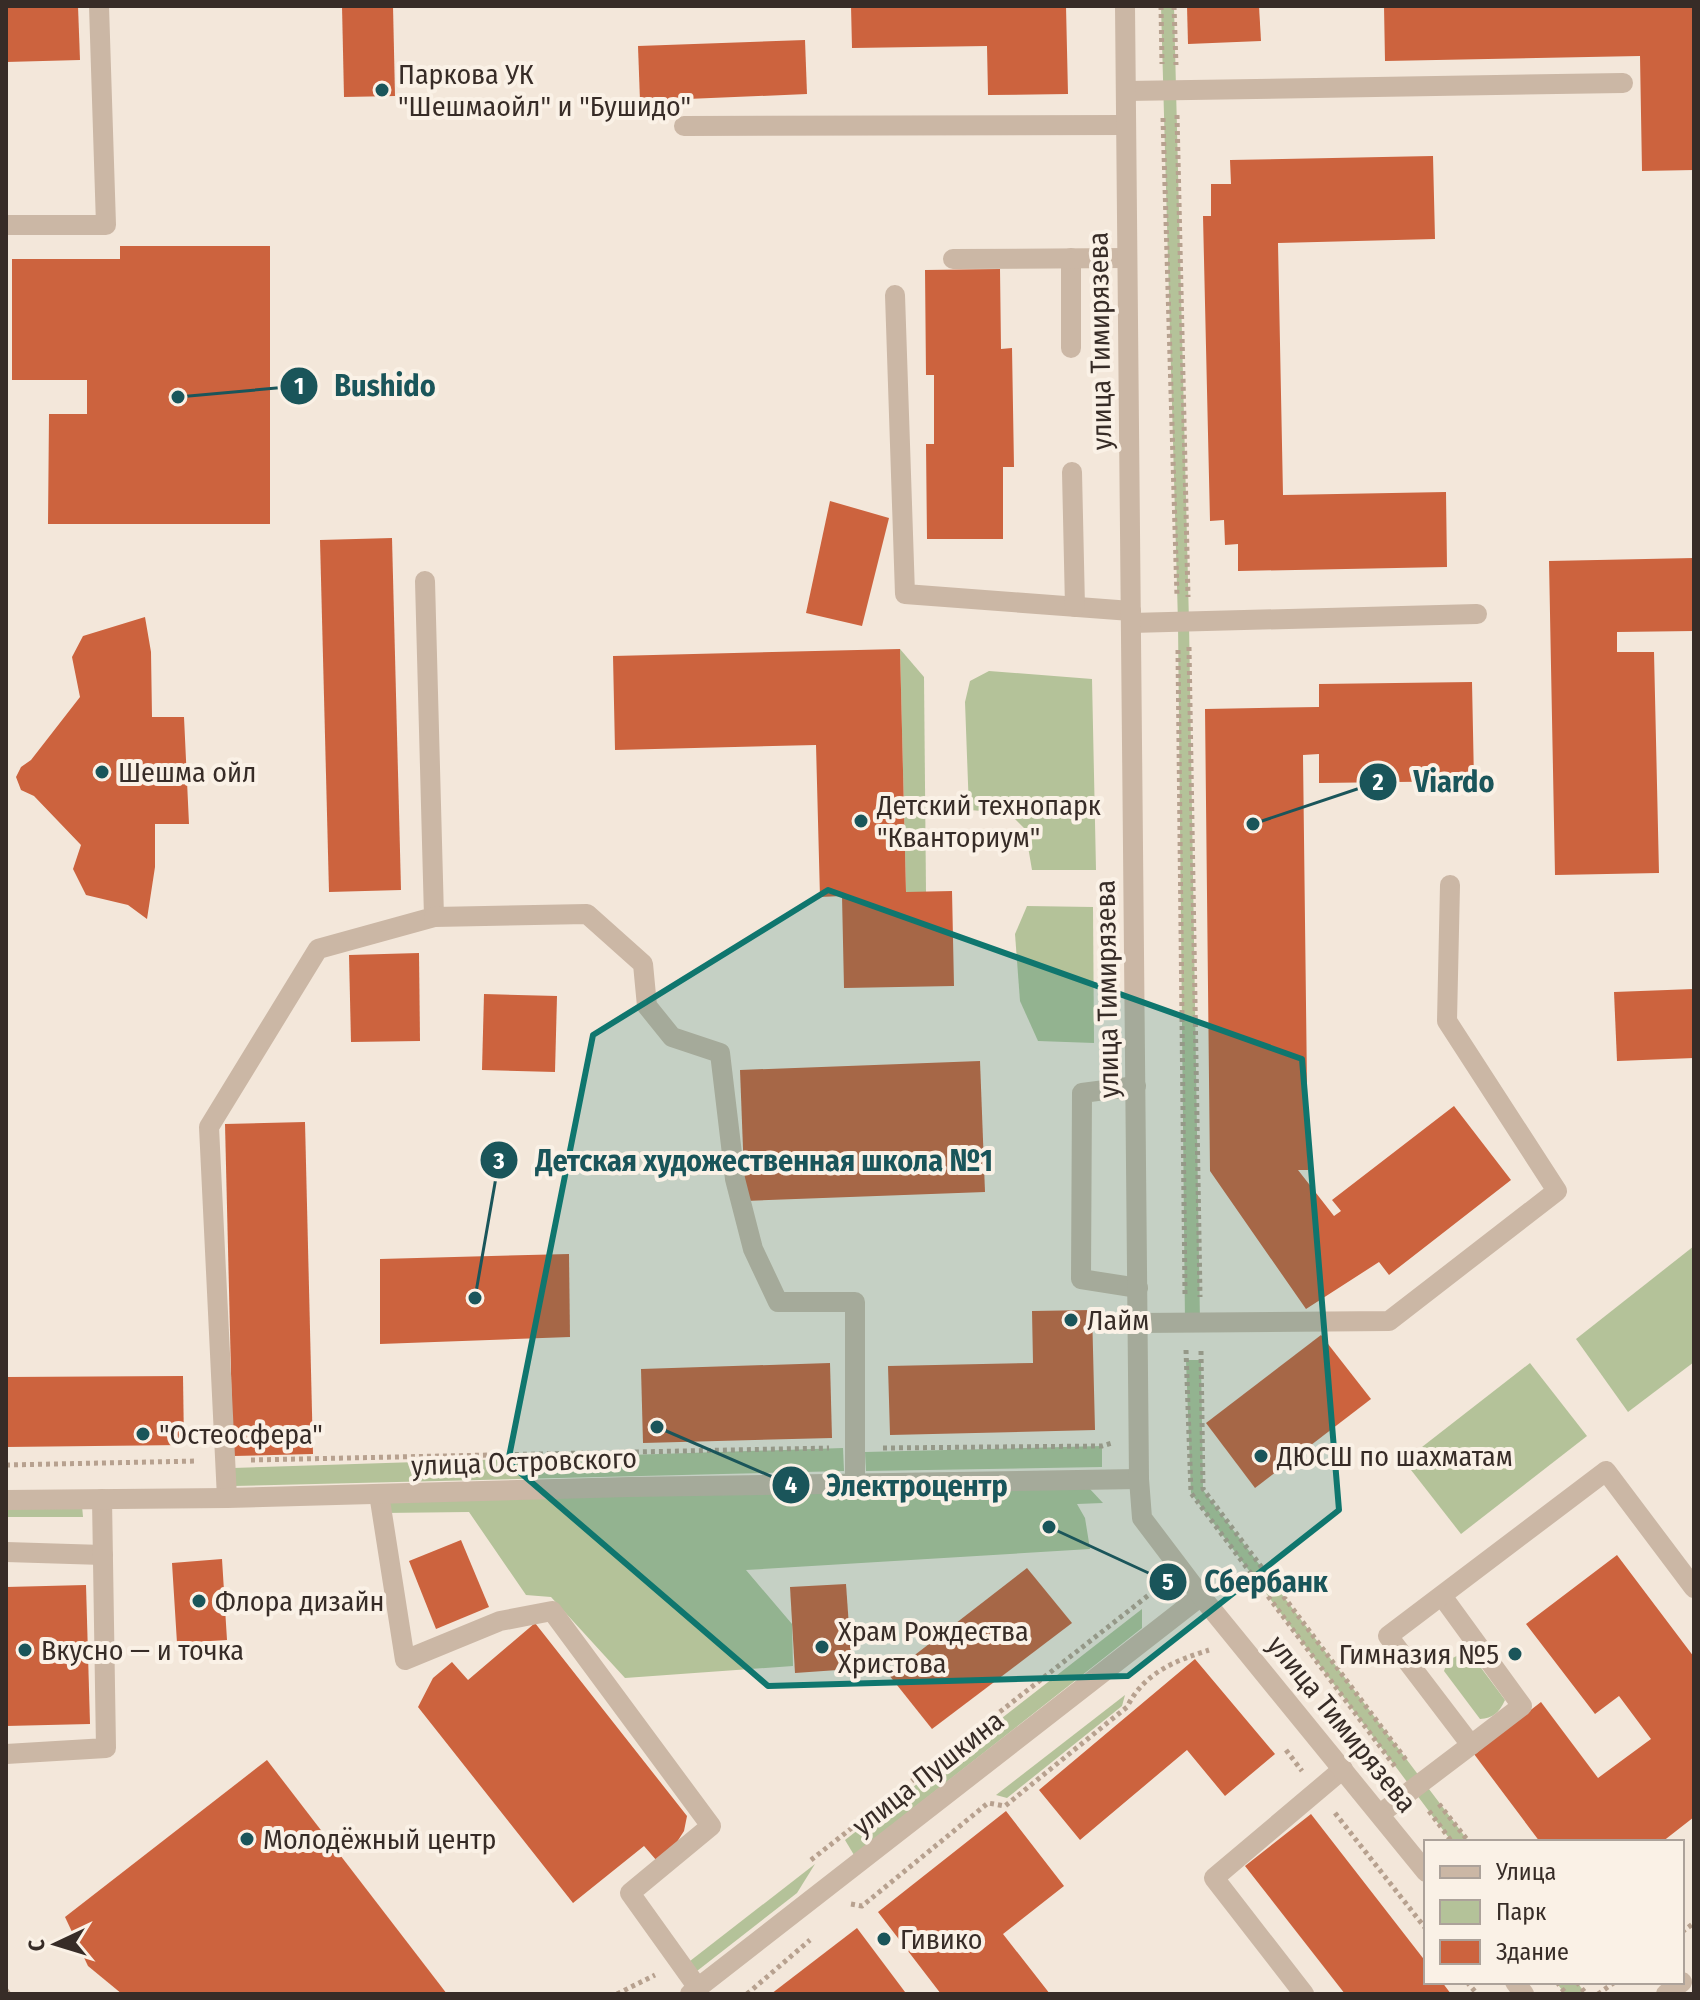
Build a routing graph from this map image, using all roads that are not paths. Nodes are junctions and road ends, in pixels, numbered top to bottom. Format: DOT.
graph roads {
  1 [pos="99,6"];
  2 [pos="1125,6"];
  3 [pos="1623,83"];
  4 [pos="1126,91"];
  5 [pos="1126,125"];
  6 [pos="684,126"];
  7 [pos="6,225"];
  8 [pos="1071,258"];
  9 [pos="1127,258"];
  10 [pos="953,259"];
  11 [pos="895,295"];
  12 [pos="1071,348"];
  13 [pos="1072,472"];
  14 [pos="425,581"];
  15 [pos="1075,607"];
  16 [pos="1477,614"];
  17 [pos="1131,617"];
  18 [pos="1450,885"];
  19 [pos="434,917"];
  20 [pos="1136,1086"];
  21 [pos="1138,1288"];
  22 [pos="1138,1323"];
  23 [pos="1139,1479"];
  24 [pos="855,1483"];
  25 [pos="379,1494"];
  26 [pos="227,1498"];
  27 [pos="102,1499"];
  28 [pos="6,1500"];
  29 [pos="6,1552"];
  30 [pos="103,1555"];
  31 [pos="1694,1588"];
  32 [pos="1201,1596"];
  33 [pos="1442,1596"];
  34 [pos="1471,1745"];
  35 [pos="6,1754"];
  36 [pos="1343,1769"];
  37 [pos="1380,1814"];
  38 [pos="1424,1869"];
  39 [pos="694,1991"];
  40 [pos="1304,1994"];
  1 -- 7 [label="street"];
  2 -- 4 [label="street, улица Тимирязева"];
  3 -- 4 [label="street"];
  4 -- 5 [label="street, улица Тимирязева"];
  5 -- 6 [label="street"];
  5 -- 9 [label="street, улица Тимирязева"];
  8 -- 9 [label="street"];
  8 -- 10 [label="street"];
  8 -- 12 [label="street"];
  9 -- 17 [label="street, улица Тимирязева"];
  11 -- 15 [label="street"];
  13 -- 15 [label="street"];
  14 -- 19 [label="street"];
  15 -- 17 [label="street"];
  16 -- 17 [label="street"];
  17 -- 20 [label="street, улица Тимирязева"];
  18 -- 22 [label="street"];
  19 -- 24 [label="street"];
  19 -- 26 [label="street"];
  20 -- 21 [label="street, улица Тимирязева"];
  20 -- 21 [label="street"];
  21 -- 22 [label="street, улица Тимирязева"];
  22 -- 23 [label="street, улица Тимирязева"];
  23 -- 24 [label="street, улица Островского"];
  23 -- 32 [label="street, улица Тимирязева"];
  24 -- 25 [label="street, улица Островского"];
  25 -- 26 [label="street, улица Островского"];
  25 -- 39 [label="street"];
  26 -- 27 [label="street, улица Островского"];
  27 -- 28 [label="street, улица Островского"];
  27 -- 30 [label="street"];
  29 -- 30 [label="street"];
  30 -- 35 [label="street"];
  31 -- 33 [label="street"];
  32 -- 36 [label="street, улица Тимирязева"];
  32 -- 39 [label="street, улица Пушкина"];
  33 -- 34 [label="street"];
  33 -- 34 [label="street"];
  34 -- 37 [label="street"];
  36 -- 37 [label="street, улица Тимирязева"];
  36 -- 40 [label="street"];
  37 -- 38 [label="street, улица Тимирязева"];
}
